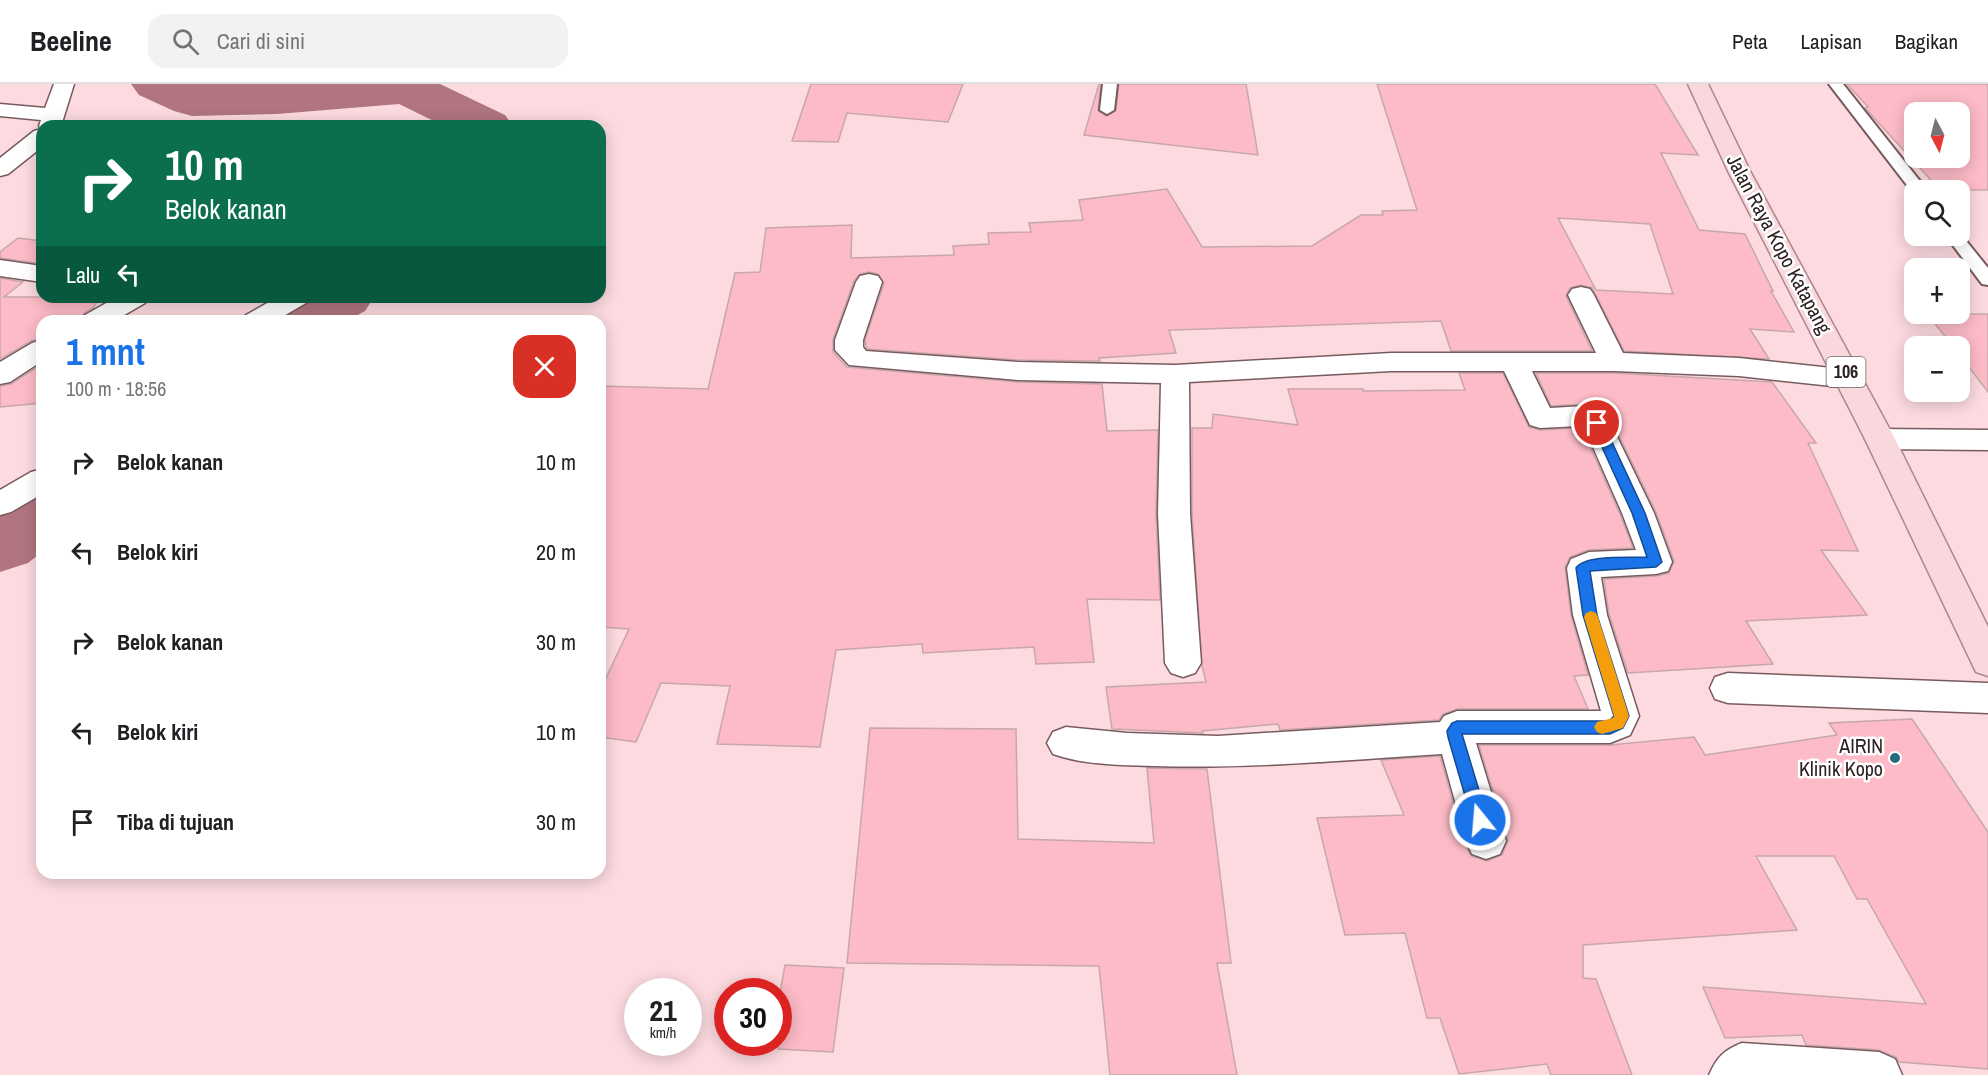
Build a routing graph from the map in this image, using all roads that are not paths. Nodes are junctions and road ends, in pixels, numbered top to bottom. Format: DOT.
graph roads {
  1 [pos="64,84"];
  2 [pos="1110,84"];
  3 [pos="1698,84"];
  4 [pos="1836,84"];
  5 [pos="0,110"];
  6 [pos="1107,110"];
  7 [pos="49,120"];
  8 [pos="36,126"];
  9 [pos="36,138"];
  10 [pos="0,169"];
  11 [pos="1911,180"];
  12 [pos="1962,246"];
  13 [pos="0,268"];
  14 [pos="36,272"];
  15 [pos="1988,280"];
  16 [pos="869,282"];
  17 [pos="1581,295"];
  18 [pos="126,303"];
  19 [pos="286,303"];
  20 [pos="104,315"];
  21 [pos="266,315"];
  22 [pos="36,353"];
  23 [pos="1514,362"];
  24 [pos="1614,362"];
  25 [pos="1175,374"];
  26 [pos="0,375"];
  27 [pos="1850,379"];
  28 [pos="1880,439"];
  29 [pos="1988,440"];
  30 [pos="36,483"];
  31 [pos="0,504"];
  32 [pos="1988,662"];
  33 [pos="1183,663"];
  34 [pos="1728,688"];
  35 [pos="1988,698"];
  36 [pos="1455,737"];
  37 [pos="1066,743"];
  38 [pos="1486,841"];
  39 [pos="1732,1075"];
  40 [pos="1879,1075"];
  1 -- 7 [label="street"];
  2 -- 6 [label="lane"];
  3 -- 27 [label="main road, Jalan Raya Kopo Katapang / 106"];
  4 -- 11 [label="lane"];
  5 -- 8 [label="street"];
  9 -- 10 [label="street"];
  12 -- 15 [label="lane"];
  13 -- 14 [label="street"];
  16 -- 25 [label="street"];
  17 -- 24 [label="street"];
  18 -- 20 [label="street"];
  19 -- 21 [label="street"];
  22 -- 26 [label="street"];
  23 -- 24 [label="street"];
  23 -- 25 [label="street"];
  23 -- 36 [label="street"];
  24 -- 27 [label="street"];
  25 -- 33 [label="street"];
  27 -- 28 [label="main road, Jalan Raya Kopo Katapang / 106"];
  28 -- 29 [label="street"];
  28 -- 32 [label="main road, Jalan Raya Kopo Katapang / 106"];
  30 -- 31 [label="street"];
  34 -- 35 [label="street"];
  36 -- 37 [label="street"];
  36 -- 38 [label="street"];
  39 -- 40 [label="street"];
}
